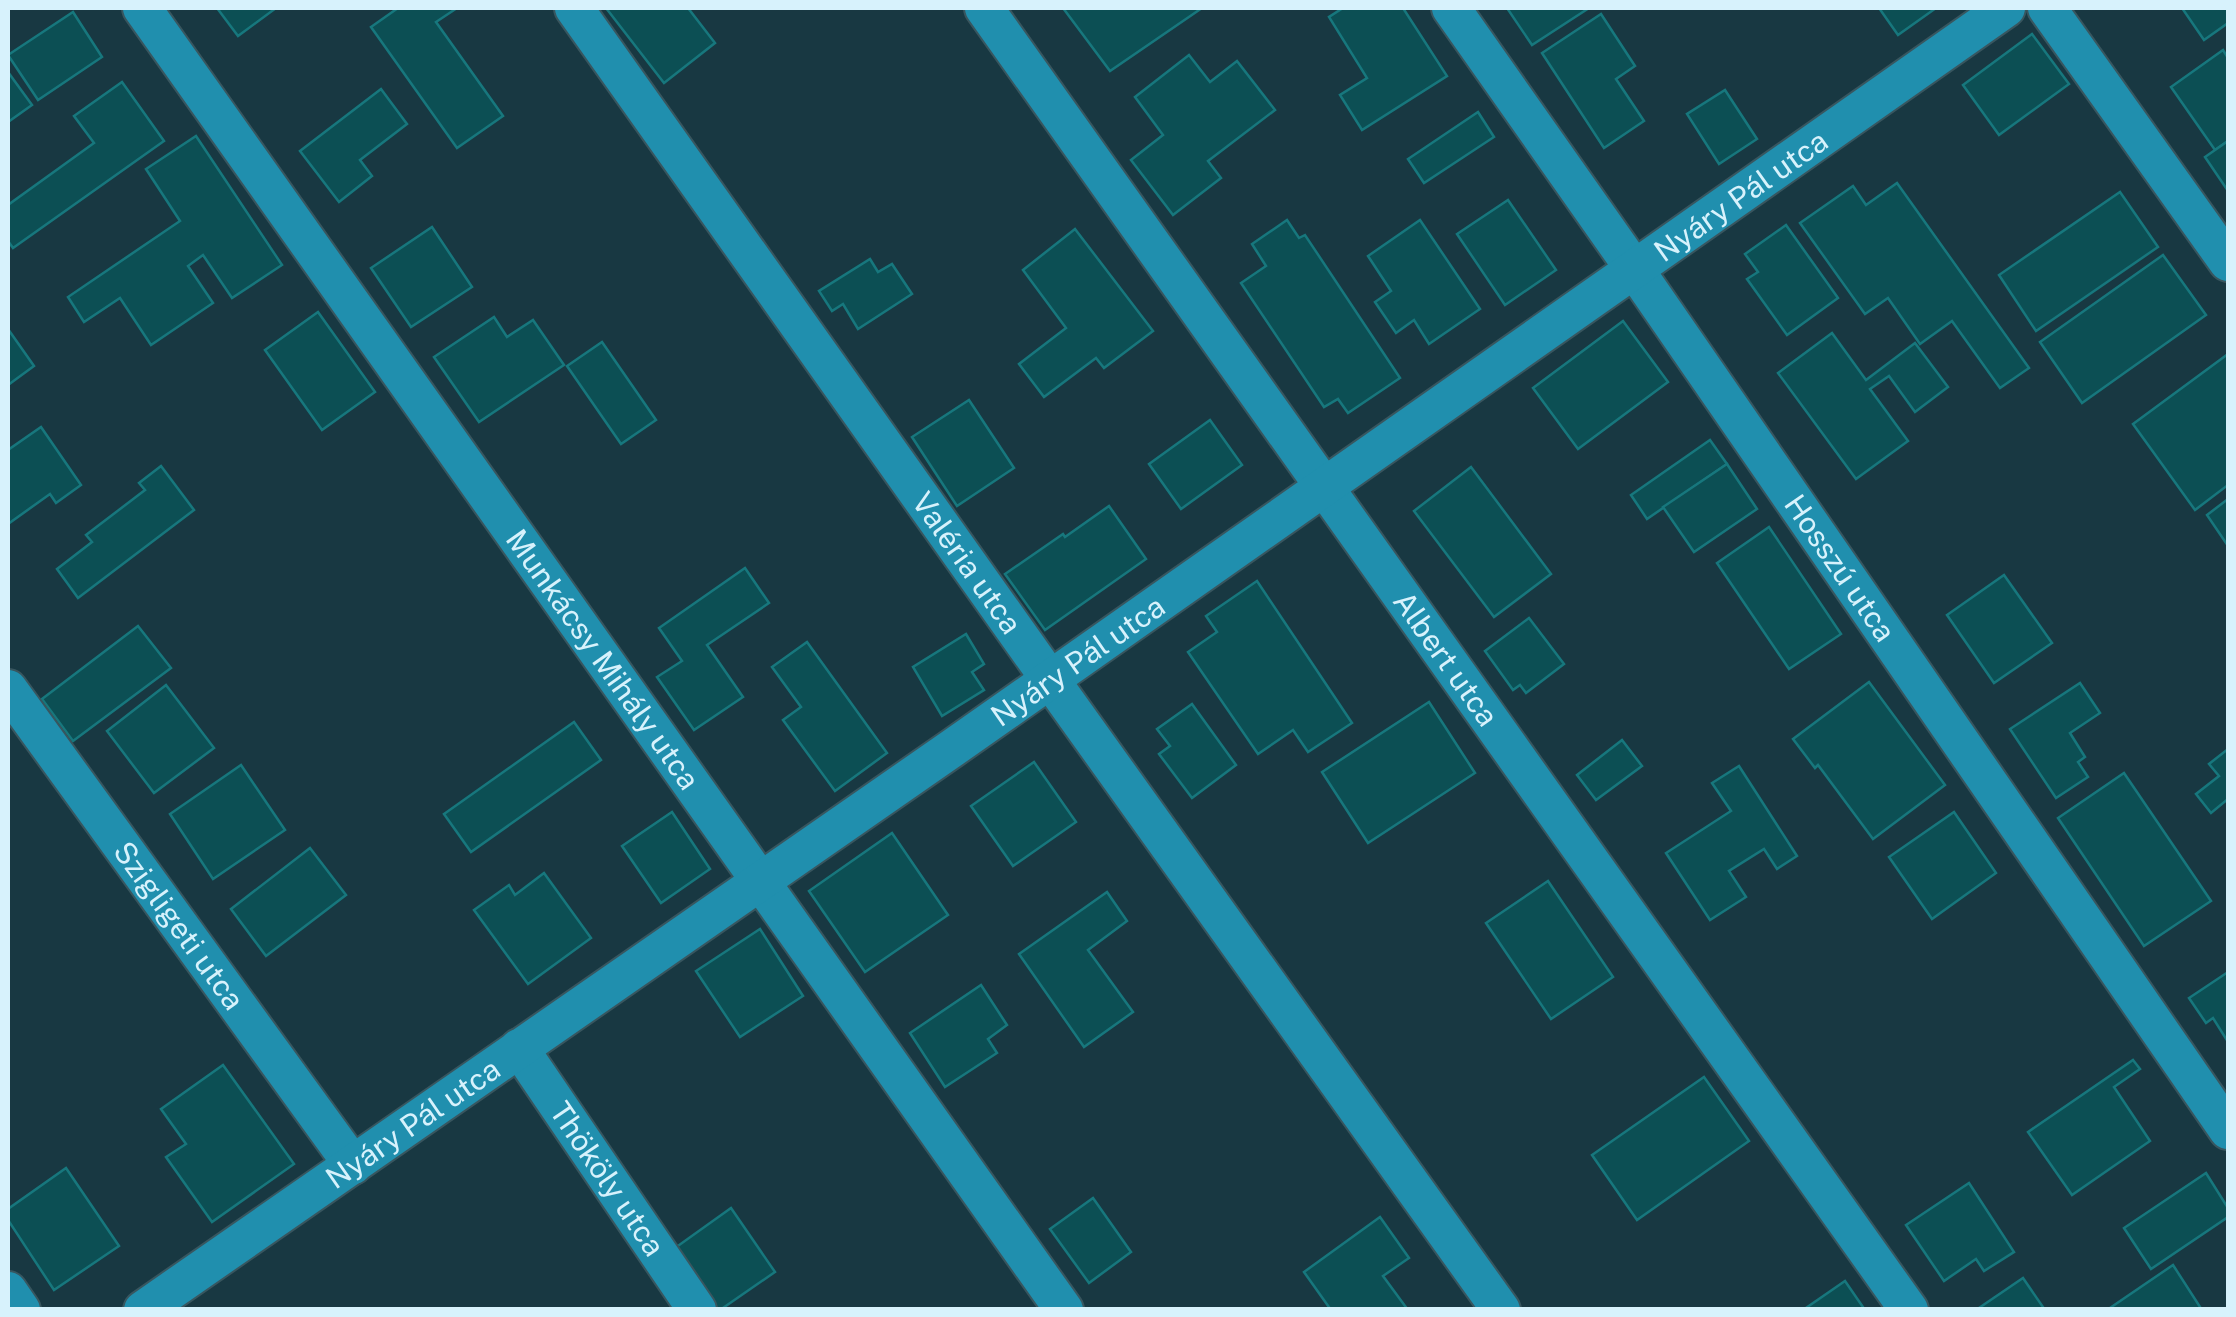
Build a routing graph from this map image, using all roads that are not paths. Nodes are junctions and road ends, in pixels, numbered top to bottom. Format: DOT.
graph roads {
  1 [pos="142,8"];
  2 [pos="574,8"];
  3 [pos="984,8"];
  4 [pos="1451,8"];
  5 [pos="2006,8"];
  6 [pos="2047,8"];
  7 [pos="2228,262"];
  8 [pos="1636,270"];
  9 [pos="1326,486"];
  10 [pos="1049,678"];
  11 [pos="8,689"];
  12 [pos="762,881"];
  13 [pos="519,1048"];
  14 [pos="2228,1130"];
  15 [pos="353,1165"];
  16 [pos="8,1291"];
  17 [pos="21,1310"];
  18 [pos="143,1310"];
  19 [pos="696,1310"];
  20 [pos="1064,1310"];
  21 [pos="1502,1310"];
  22 [pos="1909,1310"];
  1 -- 12 [label="street, Munkácsy Mihály utca"];
  2 -- 10 [label="street, Valéria utca"];
  3 -- 9 [label="street, Albert utca"];
  4 -- 8 [label="street, Hosszú utca"];
  5 -- 8 [label="street, Nyáry Pál utca"];
  6 -- 7 [label="street"];
  8 -- 9 [label="street, Nyáry Pál utca"];
  8 -- 14 [label="street, Hosszú utca"];
  9 -- 10 [label="street, Nyáry Pál utca"];
  9 -- 22 [label="street, Albert utca"];
  10 -- 12 [label="street, Nyáry Pál utca"];
  10 -- 21 [label="street, Valéria utca"];
  11 -- 15 [label="street, Szigligeti utca"];
  12 -- 13 [label="street, Nyáry Pál utca"];
  12 -- 20 [label="street, Munkácsy Mihály utca"];
  13 -- 15 [label="street, Nyáry Pál utca"];
  13 -- 19 [label="street, Thököly utca"];
  15 -- 18 [label="street, Nyáry Pál utca"];
  16 -- 17 [label="street"];
}
